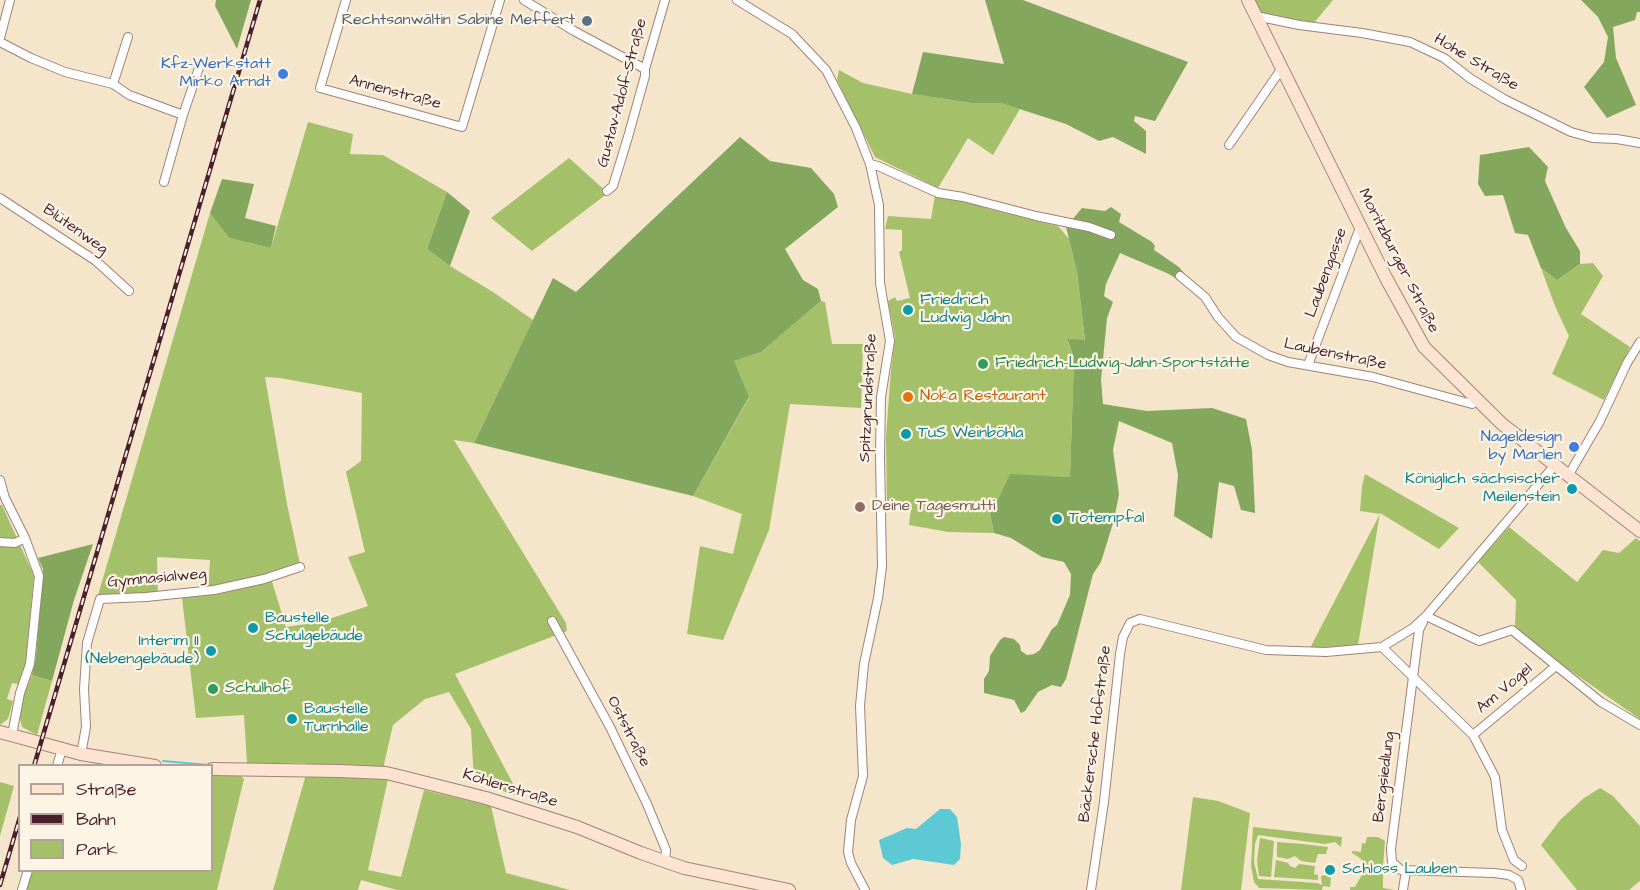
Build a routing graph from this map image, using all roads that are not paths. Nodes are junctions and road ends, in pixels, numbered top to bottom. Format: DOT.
graph roads {
  1 [pos="10,0"];
  2 [pos="346,0"];
  3 [pos="500,0"];
  4 [pos="524,0"];
  5 [pos="665,0"];
  6 [pos="737,0"];
  7 [pos="1248,0"];
  8 [pos="1256,16"];
  9 [pos="128,37"];
  10 [pos="0,40"];
  11 [pos="199,68"];
  12 [pos="1282,68"];
  13 [pos="645,69"];
  14 [pos="113,84"];
  15 [pos="183,115"];
  16 [pos="1640,143"];
  17 [pos="1229,146"];
  18 [pos="870,164"];
  19 [pos="164,182"];
  20 [pos="607,191"];
  21 [pos="0,198"];
  22 [pos="1361,225"];
  23 [pos="1111,235"];
  24 [pos="1180,276"];
  25 [pos="129,291"];
  26 [pos="1640,342"];
  27 [pos="1308,365"];
  28 [pos="1477,401"];
  29 [pos="1554,466"];
  30 [pos="1568,477"];
  31 [pos="0,480"];
  32 [pos="1639,528"];
  33 [pos="24,538"];
  34 [pos="0,542"];
  35 [pos="300,567"];
  36 [pos="1426,616"];
  37 [pos="552,621"];
  38 [pos="1382,647"];
  39 [pos="1556,666"];
  40 [pos="1413,678"];
  41 [pos="1640,725"];
  42 [pos="6,734"];
  43 [pos="1473,735"];
  44 [pos="62,749"];
  45 [pos="81,754"];
  46 [pos="57,764"];
  47 [pos="148,764"];
  48 [pos="213,769"];
  49 [pos="666,862"];
  50 [pos="1522,866"];
  51 [pos="1406,870"];
  52 [pos="27,872"];
  53 [pos="749,886"];
  54 [pos="22,890"];
  55 [pos="789,890"];
  56 [pos="865,890"];
  57 [pos="1091,890"];
  58 [pos="1403,890"];
  59 [pos="1521,890"];
  1 -- 10 [label="street"];
  2 -- 3 [label="street, Annenstraße"];
  4 -- 13 [label="street"];
  5 -- 13 [label="street, Gustav-Adolf-Straße"];
  6 -- 18 [label="street, Spitzgrundstraße"];
  7 -- 8 [label="street, Moritzburger Straße"];
  8 -- 12 [label="street, Moritzburger Straße"];
  8 -- 16 [label="street, Hohe Straße"];
  9 -- 14 [label="street"];
  10 -- 14 [label="street"];
  11 -- 15 [label="street"];
  12 -- 17 [label="street"];
  12 -- 22 [label="street, Moritzburger Straße"];
  13 -- 20 [label="street, Gustav-Adolf-Straße"];
  14 -- 15 [label="street"];
  15 -- 19 [label="street"];
  18 -- 23 [label="street"];
  18 -- 56 [label="street, Spitzgrundstraße"];
  21 -- 25 [label="street, Blütenweg"];
  22 -- 27 [label="street, Laubengasse"];
  22 -- 28 [label="street, Moritzburger Straße"];
  24 -- 27 [label="street, Laubenstraße"];
  26 -- 30 [label="street"];
  27 -- 28 [label="street, Laubenstraße"];
  28 -- 29 [label="street, Moritzburger Straße"];
  29 -- 30 [label="street, Moritzburger Straße"];
  29 -- 36 [label="street, Bäckersche Hofstraße"];
  30 -- 32 [label="street, Moritzburger Straße"];
  31 -- 33 [label="street"];
  33 -- 34 [label="street"];
  33 -- 42 [label="street"];
  35 -- 45 [label="street, Gymnasialweg"];
  36 -- 38 [label="street, Bäckersche Hofstraße"];
  36 -- 39 [label="street, Am Vogel"];
  36 -- 40 [label="street"];
  37 -- 49 [label="street, Oststraße"];
  38 -- 40 [label="street"];
  38 -- 57 [label="street, Bäckersche Hofstraße"];
  39 -- 41 [label="street, Am Vogel"];
  39 -- 43 [label="street, Am Vogel"];
  40 -- 43 [label="street"];
  40 -- 51 [label="street, Bergsiedlung"];
  42 -- 44 [label="street"];
  43 -- 50 [label="street"];
  44 -- 45 [label="street"];
  44 -- 46 [label="street"];
  45 -- 47 [label="street"];
  48 -- 49 [label="street, Köhlerstraße"];
  49 -- 53 [label="street, Köhlerstraße"];
  51 -- 58 [label="street"];
  51 -- 59 [label="street"];
  52 -- 54 [label="street"];
  53 -- 55 [label="street, Köhlerstraße"];
}
